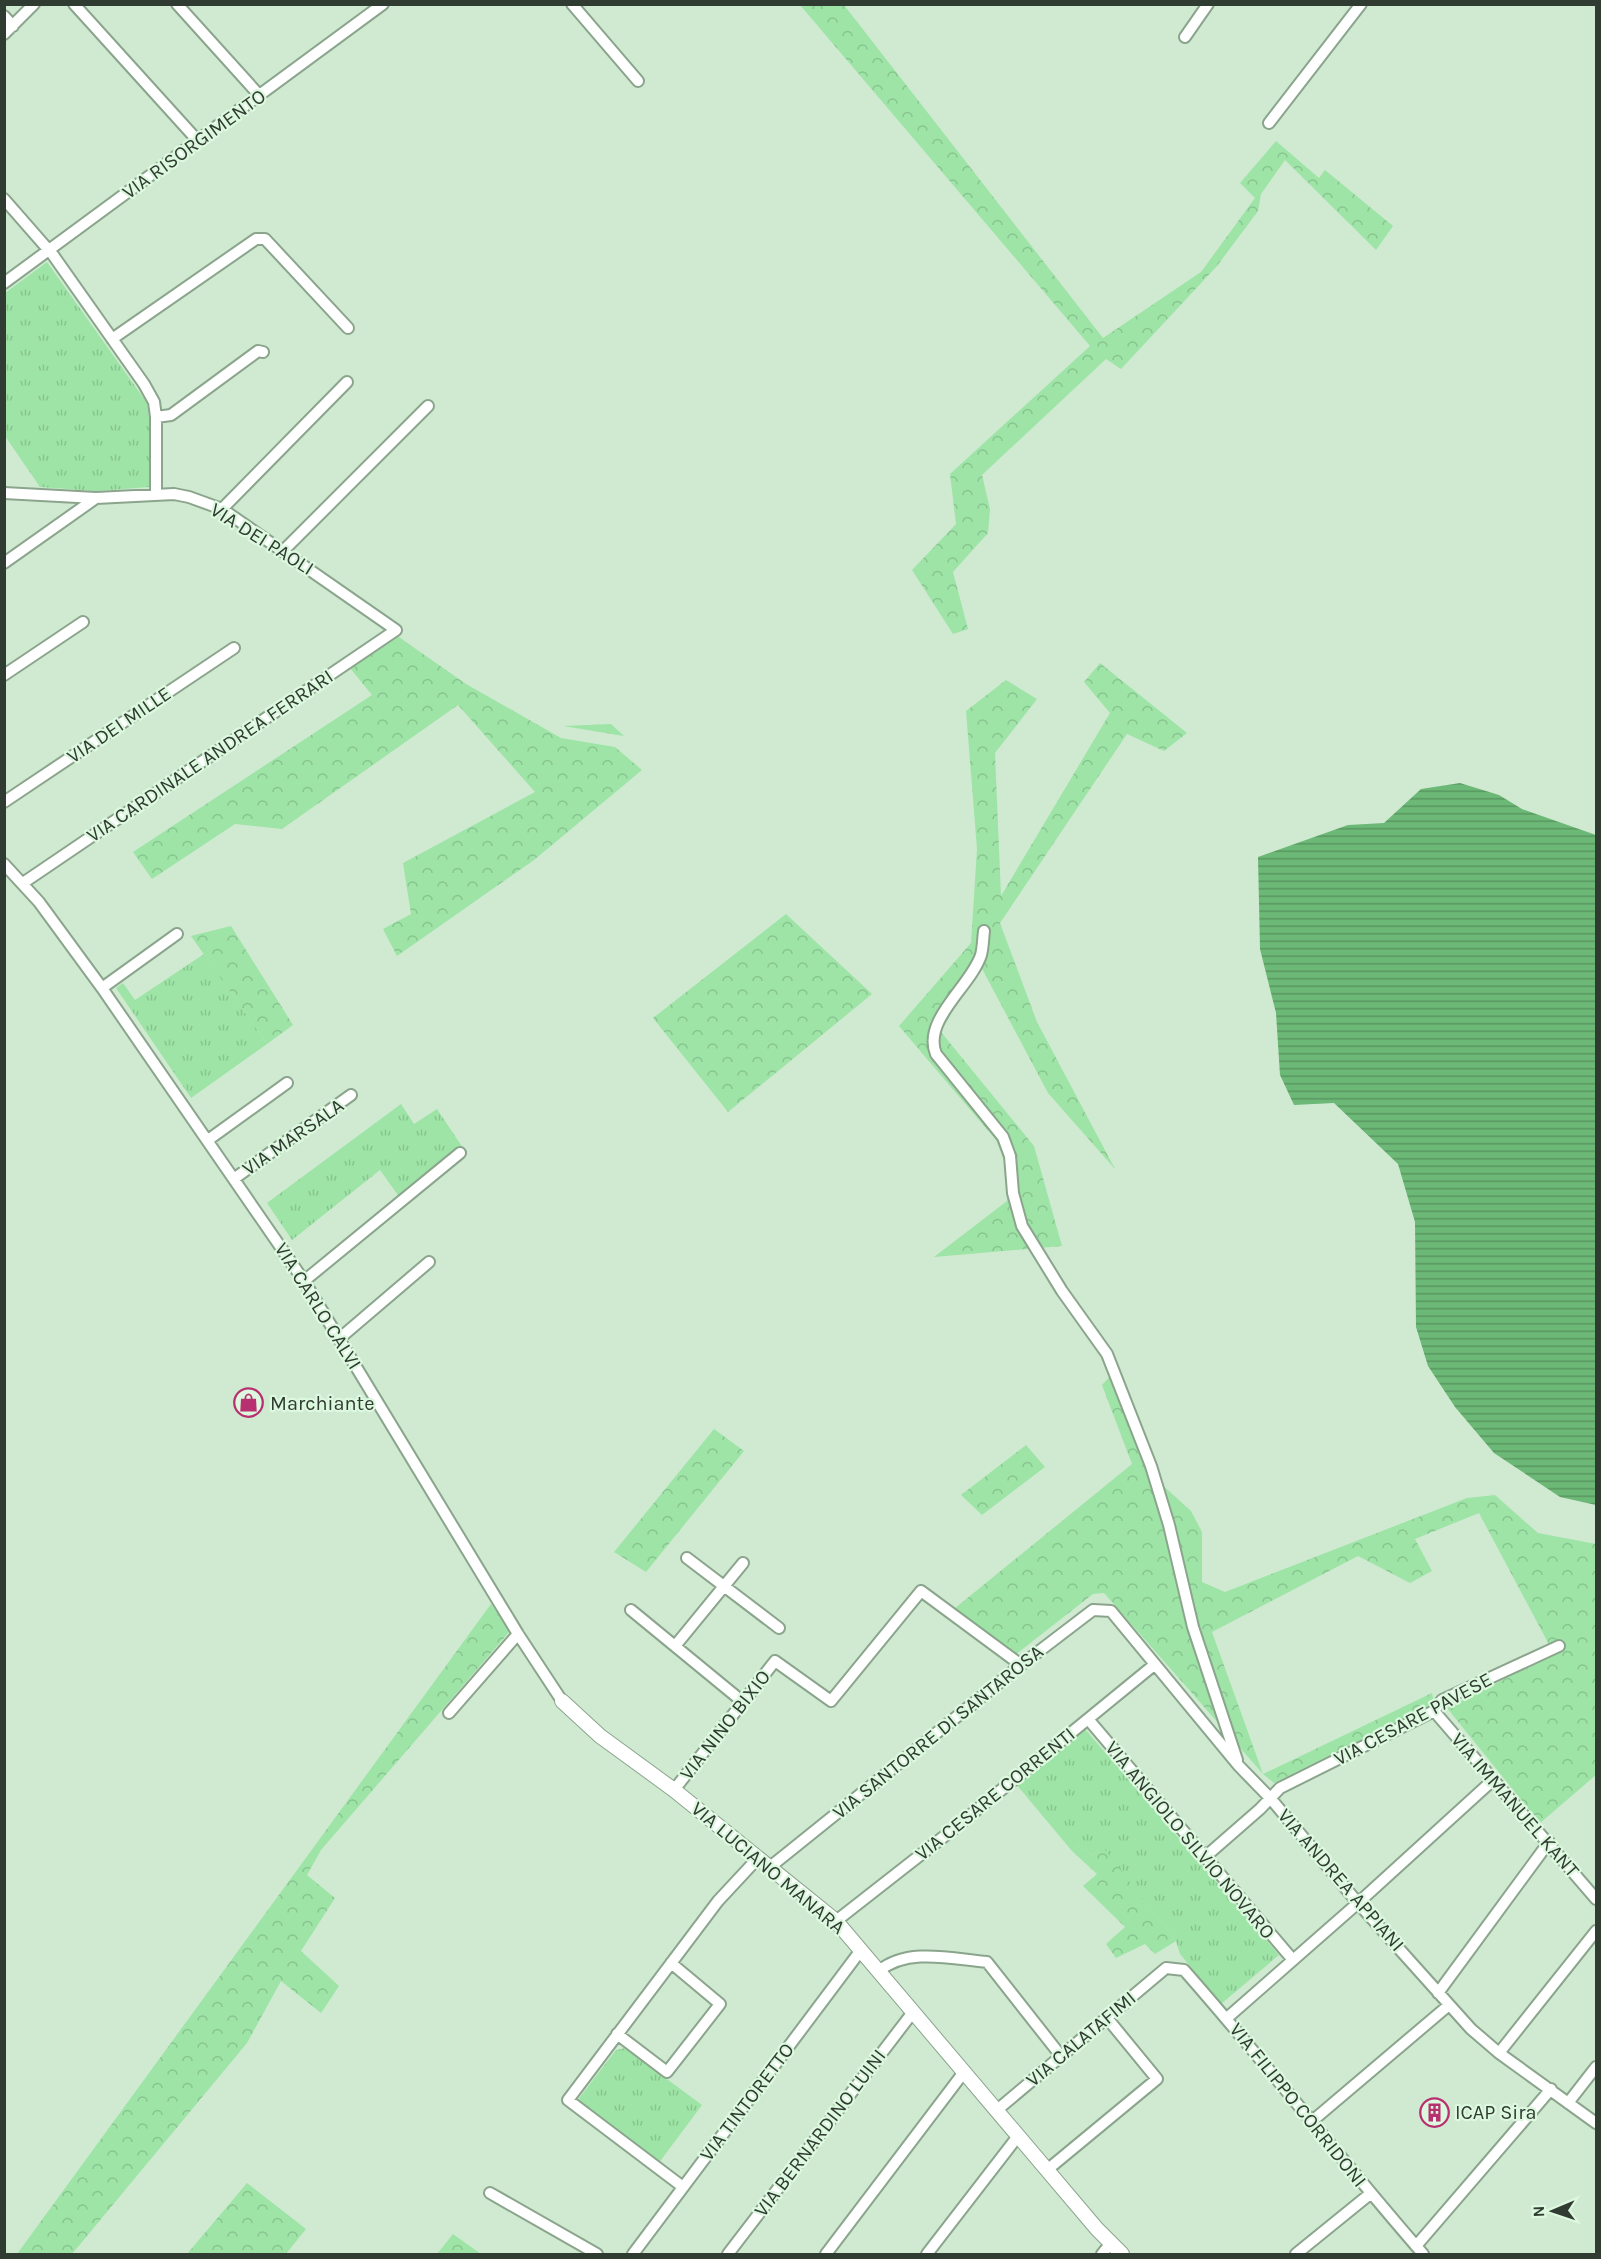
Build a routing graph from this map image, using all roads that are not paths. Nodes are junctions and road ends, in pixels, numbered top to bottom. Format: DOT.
graph roads {
  1 [pos="34,4"];
  2 [pos="74,4"];
  3 [pos="177,4"];
  4 [pos="383,4"];
  5 [pos="572,4"];
  6 [pos="1208,4"];
  7 [pos="1361,4"];
  8 [pos="4,16"];
  9 [pos="15,23"];
  10 [pos="4,34"];
  11 [pos="1185,37"];
  12 [pos="638,81"];
  13 [pos="260,96"];
  14 [pos="1269,123"];
  15 [pos="198,141"];
  16 [pos="4,199"];
  17 [pos="49,251"];
  18 [pos="4,283"];
  19 [pos="348,328"];
  20 [pos="112,339"];
  21 [pos="263,352"];
  22 [pos="347,382"];
  23 [pos="428,406"];
  24 [pos="156,417"];
  25 [pos="4,493"];
  26 [pos="156,494"];
  27 [pos="96,498"];
  28 [pos="222,509"];
  29 [pos="284,550"];
  30 [pos="4,563"];
  31 [pos="83,622"];
  32 [pos="396,630"];
  33 [pos="234,648"];
  34 [pos="4,675"];
  35 [pos="4,802"];
  36 [pos="4,864"];
  37 [pos="23,883"];
  38 [pos="984,932"];
  39 [pos="177,934"];
  40 [pos="102,988"];
  41 [pos="287,1083"];
  42 [pos="351,1095"];
  43 [pos="208,1140"];
  44 [pos="460,1153"];
  45 [pos="235,1178"];
  46 [pos="429,1262"];
  47 [pos="304,1281"];
  48 [pos="340,1338"];
  49 [pos="687,1558"];
  50 [pos="743,1563"];
  51 [pos="724,1586"];
  52 [pos="631,1610"];
  53 [pos="1111,1611"];
  54 [pos="779,1628"];
  55 [pos="518,1634"];
  56 [pos="675,1646"];
  57 [pos="1559,1646"];
  58 [pos="1021,1665"];
  59 [pos="1154,1665"];
  60 [pos="562,1701"];
  61 [pos="743,1701"];
  62 [pos="1434,1711"];
  63 [pos="449,1713"];
  64 [pos="1088,1719"];
  65 [pos="1239,1766"];
  66 [pos="1493,1780"];
  67 [pos="674,1790"];
  68 [pos="1271,1799"];
  69 [pos="1549,1842"];
  70 [pos="1205,1857"];
  71 [pos="758,1858"];
  72 [pos="770,1867"];
  73 [pos="1596,1899"];
  74 [pos="1358,1903"];
  75 [pos="836,1921"];
  76 [pos="1596,1931"];
  77 [pos="861,1950"];
  78 [pos="1293,1960"];
  79 [pos="671,1963"];
  80 [pos="1166,1968"];
  81 [pos="879,1971"];
  82 [pos="1438,1992"];
  83 [pos="1449,2005"];
  84 [pos="913,2012"];
  85 [pos="1107,2018"];
  86 [pos="1227,2018"];
  87 [pos="617,2034"];
  88 [pos="1499,2053"];
  89 [pos="1061,2056"];
  90 [pos="1596,2067"];
  91 [pos="964,2072"];
  92 [pos="1551,2090"];
  93 [pos="1568,2103"];
  94 [pos="997,2110"];
  95 [pos="1311,2122"];
  96 [pos="1596,2123"];
  97 [pos="1018,2136"];
  98 [pos="1047,2170"];
  99 [pos="683,2187"];
  100 [pos="490,2193"];
  101 [pos="1370,2193"];
  102 [pos="1106,2249"];
  103 [pos="1419,2250"];
  104 [pos="597,2254"];
  105 [pos="633,2254"];
  106 [pos="728,2254"];
  107 [pos="826,2254"];
  108 [pos="927,2254"];
  109 [pos="1122,2254"];
  110 [pos="1296,2254"];
  1 -- 9 [label="street"];
  2 -- 15 [label="street"];
  3 -- 13 [label="street"];
  4 -- 13 [label="street, VIA RISORGIMENTO"];
  5 -- 12 [label="street"];
  6 -- 11 [label="street"];
  7 -- 14 [label="street"];
  8 -- 9 [label="street"];
  9 -- 10 [label="street"];
  13 -- 15 [label="street, VIA RISORGIMENTO"];
  15 -- 17 [label="street, VIA RISORGIMENTO"];
  16 -- 17 [label="street"];
  17 -- 18 [label="street, VIA RISORGIMENTO"];
  17 -- 20 [label="street"];
  19 -- 20 [label="street"];
  20 -- 24 [label="street"];
  21 -- 24 [label="street"];
  22 -- 28 [label="street"];
  23 -- 29 [label="street"];
  24 -- 26 [label="street"];
  25 -- 27 [label="street, VIA DEI PAOLI"];
  26 -- 27 [label="street, VIA DEI PAOLI"];
  26 -- 28 [label="street, VIA DEI PAOLI"];
  27 -- 30 [label="street"];
  28 -- 29 [label="street, VIA DEI PAOLI"];
  29 -- 32 [label="street, VIA DEI PAOLI"];
  31 -- 34 [label="street"];
  32 -- 37 [label="street, VIA CARDINALE ANDREA FERRARI"];
  33 -- 35 [label="street, VIA DEI MILLE"];
  36 -- 37 [label="street, VIA CARLO CALVI"];
  37 -- 40 [label="street, VIA CARLO CALVI"];
  38 -- 65 [label="street"];
  39 -- 40 [label="street"];
  40 -- 43 [label="street, VIA CARLO CALVI"];
  41 -- 43 [label="street"];
  42 -- 45 [label="street, VIA MARSALA"];
  43 -- 45 [label="street, VIA CARLO CALVI"];
  44 -- 47 [label="street"];
  45 -- 47 [label="street, VIA CARLO CALVI"];
  46 -- 48 [label="street"];
  47 -- 48 [label="street, VIA CARLO CALVI"];
  48 -- 55 [label="street, VIA CARLO CALVI"];
  49 -- 51 [label="street"];
  50 -- 51 [label="street"];
  51 -- 54 [label="street"];
  51 -- 56 [label="street"];
  52 -- 56 [label="street"];
  53 -- 58 [label="street, VIA SANTORRE DI SANTAROSA"];
  53 -- 59 [label="street, VIA ANDREA APPIANI"];
  55 -- 60 [label="street, VIA LUCIANO MANARA"];
  55 -- 63 [label="street"];
  56 -- 61 [label="street"];
  57 -- 62 [label="street, VIA CESARE PAVESE"];
  58 -- 61 [label="street, VIA NINO BIXIO"];
  58 -- 72 [label="street, VIA SANTORRE DI SANTAROSA"];
  59 -- 64 [label="street, VIA CESARE CORRENTI"];
  59 -- 65 [label="street, VIA ANDREA APPIANI"];
  60 -- 67 [label="main road, VIA LUCIANO MANARA"];
  61 -- 67 [label="street, VIA NINO BIXIO"];
  62 -- 66 [label="street, VIA IMMANUEL KANT"];
  62 -- 68 [label="street, VIA CESARE PAVESE"];
  64 -- 70 [label="street, VIA ANGIOLO SILVIO NOVARO"];
  64 -- 75 [label="street, VIA CESARE CORRENTI"];
  65 -- 68 [label="street, VIA ANDREA APPIANI"];
  66 -- 69 [label="street, VIA IMMANUEL KANT"];
  66 -- 74 [label="street"];
  67 -- 71 [label="main road, VIA LUCIANO MANARA"];
  68 -- 70 [label="street, VIA CESARE PAVESE"];
  68 -- 74 [label="street, VIA ANDREA APPIANI"];
  69 -- 73 [label="street, VIA IMMANUEL KANT"];
  69 -- 82 [label="street"];
  70 -- 78 [label="street, VIA ANGIOLO SILVIO NOVARO"];
  71 -- 72 [label="main road, VIA LUCIANO MANARA"];
  71 -- 79 [label="street"];
  72 -- 75 [label="main road, VIA LUCIANO MANARA"];
  74 -- 78 [label="street"];
  74 -- 82 [label="street, VIA ANDREA APPIANI"];
  75 -- 77 [label="main road, VIA LUCIANO MANARA"];
  76 -- 88 [label="street"];
  77 -- 81 [label="main road, VIA LUCIANO MANARA"];
  77 -- 99 [label="street, VIA TINTORETTO"];
  78 -- 86 [label="street"];
  79 -- 87 [label="street"];
  79 -- 87 [label="street"];
  80 -- 85 [label="street, VIA CALATAFIMI"];
  80 -- 86 [label="street, VIA FILIPPO CORRIDONI"];
  81 -- 84 [label="main road, VIA LUCIANO MANARA"];
  81 -- 89 [label="street"];
  82 -- 83 [label="street, VIA ANDREA APPIANI"];
  83 -- 88 [label="street, VIA ANDREA APPIANI"];
  83 -- 95 [label="street"];
  84 -- 91 [label="main road, VIA LUCIANO MANARA"];
  84 -- 106 [label="street, VIA BERNARDINO LUINI"];
  85 -- 89 [label="street, VIA CALATAFIMI"];
  85 -- 98 [label="street"];
  86 -- 95 [label="street, VIA FILIPPO CORRIDONI"];
  87 -- 99 [label="street"];
  88 -- 92 [label="street, VIA ANDREA APPIANI"];
  89 -- 94 [label="street, VIA CALATAFIMI"];
  90 -- 93 [label="street"];
  91 -- 94 [label="main road, VIA LUCIANO MANARA"];
  91 -- 107 [label="street"];
  92 -- 93 [label="street, VIA ANDREA APPIANI"];
  92 -- 103 [label="street"];
  93 -- 96 [label="street, VIA ANDREA APPIANI"];
  94 -- 97 [label="main road, VIA LUCIANO MANARA"];
  95 -- 101 [label="street, VIA FILIPPO CORRIDONI"];
  97 -- 98 [label="main road, VIA LUCIANO MANARA"];
  97 -- 108 [label="street"];
  98 -- 102 [label="main road, VIA LUCIANO MANARA"];
  99 -- 105 [label="street, VIA TINTORETTO"];
  100 -- 104 [label="street"];
  101 -- 103 [label="street, VIA FILIPPO CORRIDONI"];
  101 -- 110 [label="street"];
  102 -- 109 [label="main road, VIA LUCIANO MANARA"];
}
